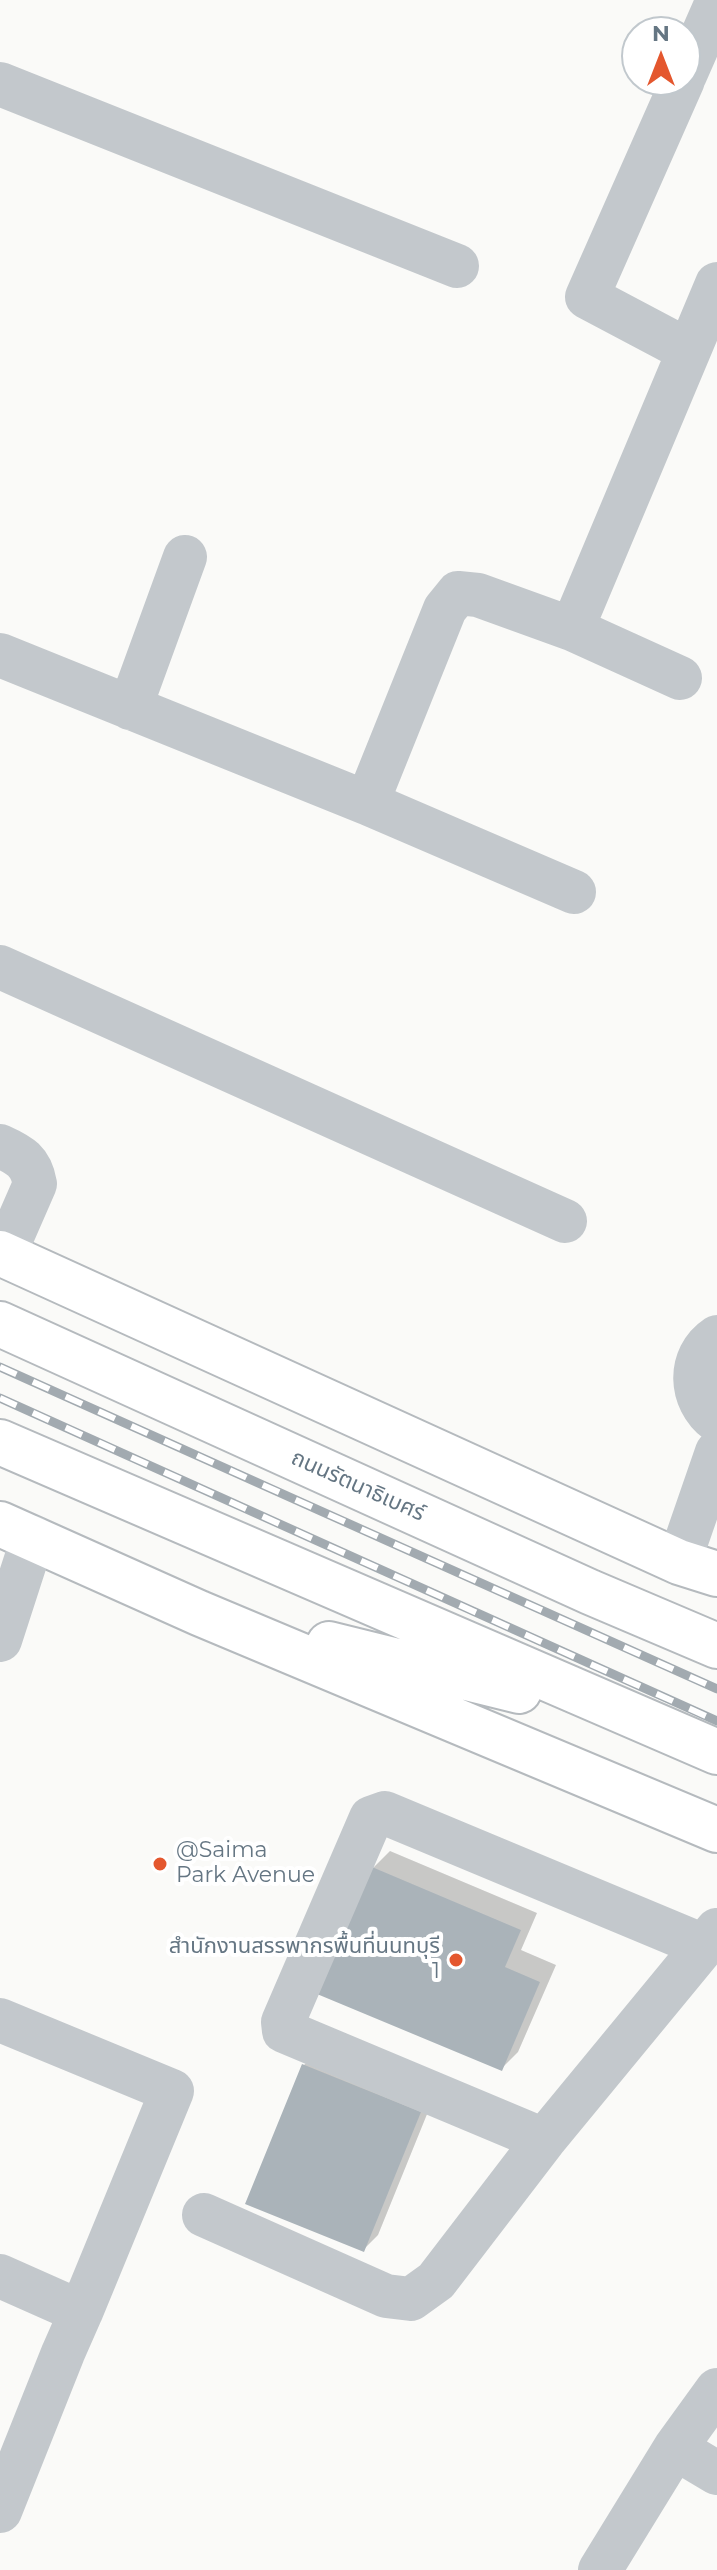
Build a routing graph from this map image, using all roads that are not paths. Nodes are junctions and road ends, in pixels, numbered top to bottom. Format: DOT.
graph roads {
  1 [pos="717,2"];
  2 [pos="701,39"];
  3 [pos="0,84"];
  4 [pos="676,96"];
  5 [pos="457,266"];
  6 [pos="717,284"];
  7 [pos="689,351"];
  8 [pos="185,557"];
  9 [pos="572,629"];
  10 [pos="0,655"];
  11 [pos="680,678"];
  12 [pos="130,708"];
  13 [pos="367,803"];
  14 [pos="574,892"];
  15 [pos="0,967"];
  16 [pos="0,1146"];
  17 [pos="565,1221"];
  18 [pos="2,1254"];
  19 [pos="0,1324"];
  20 [pos="717,1337"];
  21 [pos="717,1421"];
  22 [pos="0,1442"];
  23 [pos="717,1452"];
  24 [pos="16,1531"];
  25 [pos="698,1568"];
  26 [pos="199,1613"];
  27 [pos="0,1640"];
  28 [pos="717,1646"];
  29 [pos="638,1719"];
  30 [pos="717,1752"];
  31 [pos="717,1830"];
  32 [pos="711,1938"];
  33 [pos="0,2020"];
  34 [pos="544,2140"];
  35 [pos="204,2215"];
  36 [pos="0,2276"];
  37 [pos="81,2312"];
  38 [pos="717,2390"];
  39 [pos="675,2448"];
  40 [pos="717,2473"];
  41 [pos="0,2511"];
  42 [pos="600,2570"];
  1 -- 2 [label="street"];
  3 -- 5 [label="street"];
  4 -- 7 [label="street"];
  6 -- 7 [label="street"];
  7 -- 9 [label="street"];
  8 -- 12 [label="street"];
  9 -- 11 [label="street"];
  9 -- 13 [label="street"];
  10 -- 12 [label="street"];
  12 -- 13 [label="street"];
  13 -- 14 [label="street"];
  15 -- 17 [label="street"];
  16 -- 18 [label="street"];
  18 -- 25 [label="main road"];
  19 -- 28 [label="main road, ถนนรัตนาธิเบศร์"];
  20 -- 21 [label="street"];
  22 -- 29 [label="main road"];
  23 -- 25 [label="street"];
  24 -- 26 [label="main road"];
  24 -- 27 [label="street"];
  26 -- 29 [label="main road"];
  26 -- 31 [label="main road"];
  29 -- 30 [label="main road"];
  32 -- 34 [label="street"];
  32 -- 34 [label="street"];
  33 -- 37 [label="street"];
  34 -- 35 [label="street"];
  36 -- 37 [label="street"];
  37 -- 41 [label="street"];
  38 -- 39 [label="street"];
  39 -- 40 [label="street"];
  39 -- 42 [label="street"];
}
